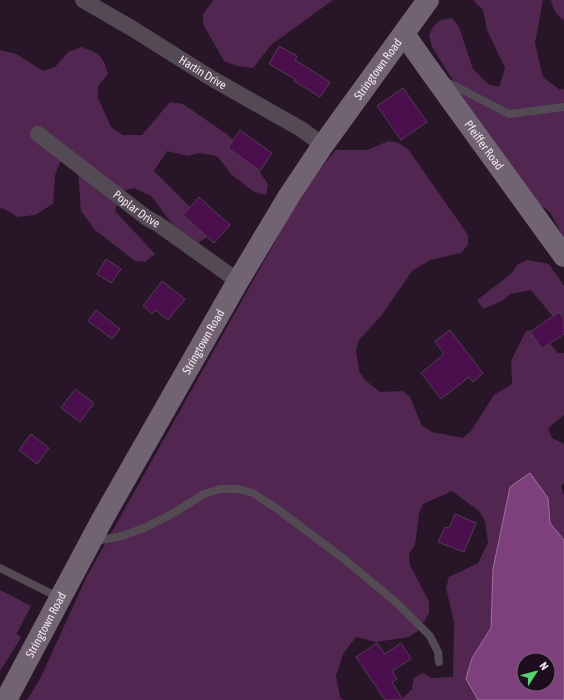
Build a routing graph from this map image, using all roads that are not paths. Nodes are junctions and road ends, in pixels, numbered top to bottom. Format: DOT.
graph roads {
  1 [pos="83,0"];
  2 [pos="428,0"];
  3 [pos="404,34"];
  4 [pos="433,75"];
  5 [pos="564,107"];
  6 [pos="38,134"];
  7 [pos="323,145"];
  8 [pos="564,256"];
  9 [pos="238,280"];
  10 [pos="90,542"];
  11 [pos="0,568"];
  12 [pos="60,598"];
  13 [pos="439,662"];
  14 [pos="8,696"];
  1 -- 7 [label="street, Hartin Drive"];
  2 -- 3 [label="main road, Stringtown Road"];
  3 -- 4 [label="main road, Pfeiffer Road"];
  3 -- 7 [label="main road, Stringtown Road"];
  4 -- 5 [label="lane"];
  4 -- 8 [label="main road, Pfeiffer Road"];
  6 -- 9 [label="street, Poplar Drive"];
  7 -- 9 [label="main road, Stringtown Road"];
  9 -- 10 [label="main road, Stringtown Road"];
  10 -- 12 [label="main road, Stringtown Road"];
  10 -- 13 [label="lane"];
  11 -- 12 [label="lane"];
  12 -- 14 [label="main road, Stringtown Road"];
}
